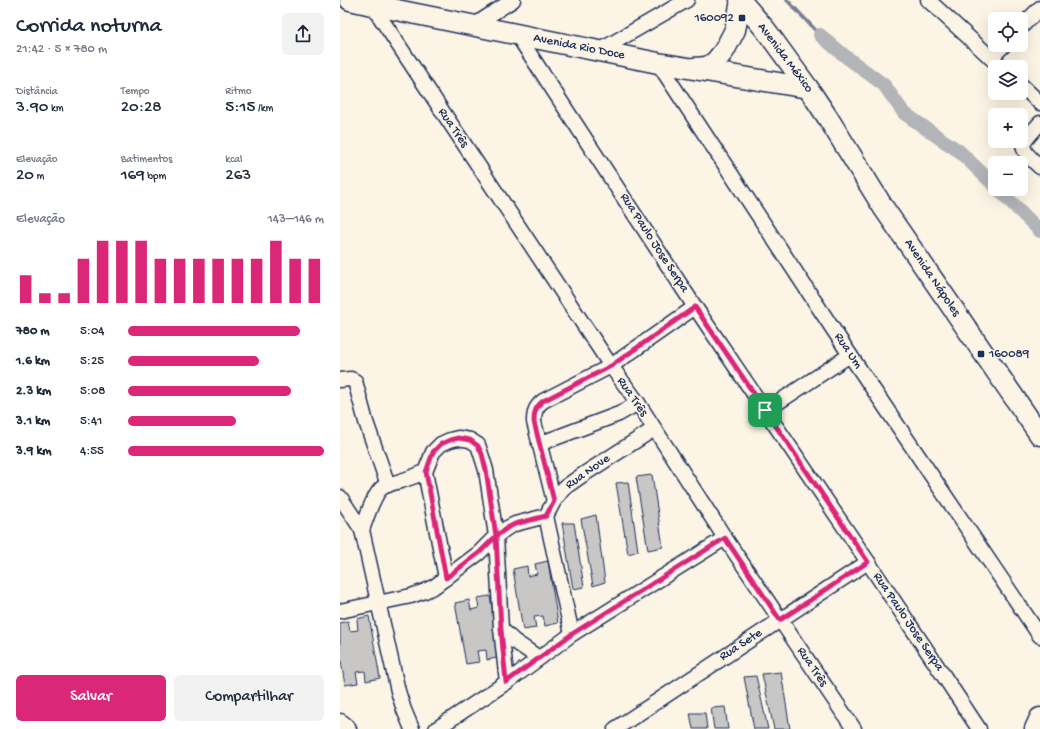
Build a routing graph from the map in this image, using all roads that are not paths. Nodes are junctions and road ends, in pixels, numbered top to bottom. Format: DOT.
graph roads {
  1 [pos="350,0"];
  2 [pos="513,0"];
  3 [pos="687,0"];
  4 [pos="740,0"];
  5 [pos="928,0"];
  6 [pos="372,6"];
  7 [pos="1040,8"];
  8 [pos="1028,20"];
  9 [pos="473,26"];
  10 [pos="518,36"];
  11 [pos="599,51"];
  12 [pos="994,60"];
  13 [pos="658,63"];
  14 [pos="691,69"];
  15 [pos="808,88"];
  16 [pos="1028,92"];
  17 [pos="1040,103"];
  18 [pos="828,118"];
  19 [pos="1040,123"];
  20 [pos="1040,167"];
  21 [pos="695,307"];
  22 [pos="850,355"];
  23 [pos="611,366"];
  24 [pos="340,380"];
  25 [pos="638,404"];
  26 [pos="765,410"];
  27 [pos="654,429"];
  28 [pos="1040,435"];
  29 [pos="539,444"];
  30 [pos="426,472"];
  31 [pos="388,485"];
  32 [pos="340,498"];
  33 [pos="554,501"];
  34 [pos="546,516"];
  35 [pos="362,530"];
  36 [pos="496,536"];
  37 [pos="725,538"];
  38 [pos="868,562"];
  39 [pos="446,578"];
  40 [pos="378,603"];
  41 [pos="340,611"];
  42 [pos="780,620"];
  43 [pos="501,629"];
  44 [pos="572,634"];
  45 [pos="1040,636"];
  46 [pos="539,658"];
  47 [pos="506,682"];
  48 [pos="1040,718"];
  49 [pos="340,724"];
  50 [pos="346,729"];
  51 [pos="412,729"];
  52 [pos="436,729"];
  53 [pos="615,729"];
  54 [pos="854,729"];
  55 [pos="979,729"];
  56 [pos="1035,729"];
  1 -- 6 [label="main road, Avenida Rio Doce"];
  2 -- 9 [label="street"];
  3 -- 11 [label="street"];
  4 -- 14 [label="main road"];
  4 -- 15 [label="main road, Avenida México"];
  5 -- 12 [label="street"];
  6 -- 9 [label="main road, Avenida Rio Doce"];
  6 -- 23 [label="street, Rua Três"];
  7 -- 8 [label="street"];
  9 -- 10 [label="main road, Avenida Rio Doce"];
  10 -- 11 [label="main road, Avenida Rio Doce"];
  10 -- 21 [label="street, Rua Paulo Jose Serpa"];
  11 -- 13 [label="main road, Avenida Rio Doce"];
  13 -- 14 [label="main road, Avenida Rio Doce"];
  13 -- 22 [label="street, Rua Um"];
  14 -- 15 [label="main road, Avenida Rio Doce"];
  15 -- 18 [label="main road, Avenida México"];
  16 -- 17 [label="street"];
  18 -- 28 [label="main road, Avenida Nápoles"];
  19 -- 20 [label="street"];
  21 -- 23 [label="street"];
  21 -- 26 [label="street, Rua Paulo Jose Serpa"];
  22 -- 26 [label="street"];
  22 -- 45 [label="street, Rua Um"];
  23 -- 25 [label="street, Rua Três"];
  23 -- 29 [label="street"];
  24 -- 31 [label="street"];
  25 -- 27 [label="street, Rua Três"];
  25 -- 29 [label="street"];
  26 -- 38 [label="street, Rua Paulo Jose Serpa"];
  27 -- 33 [label="street, Rua Nove"];
  27 -- 37 [label="street, Rua Três"];
  29 -- 33 [label="street"];
  30 -- 31 [label="street"];
  30 -- 36 [label="street"];
  30 -- 39 [label="street"];
  31 -- 35 [label="street"];
  32 -- 35 [label="street"];
  33 -- 34 [label="street, Rua Nove"];
  34 -- 36 [label="street"];
  34 -- 44 [label="street"];
  35 -- 40 [label="street"];
  36 -- 39 [label="street"];
  36 -- 43 [label="street"];
  37 -- 42 [label="street, Rua Três"];
  37 -- 44 [label="street"];
  38 -- 42 [label="street, Rua Sete"];
  38 -- 55 [label="street, Rua Paulo Jose Serpa"];
  39 -- 40 [label="street"];
  40 -- 41 [label="street"];
  40 -- 51 [label="street"];
  42 -- 53 [label="street, Rua Sete"];
  42 -- 54 [label="street, Rua Três"];
  43 -- 46 [label="street"];
  43 -- 47 [label="street"];
  44 -- 46 [label="street"];
  46 -- 47 [label="street"];
  47 -- 52 [label="street"];
  48 -- 56 [label="main road"];
  49 -- 50 [label="main road"];
}
